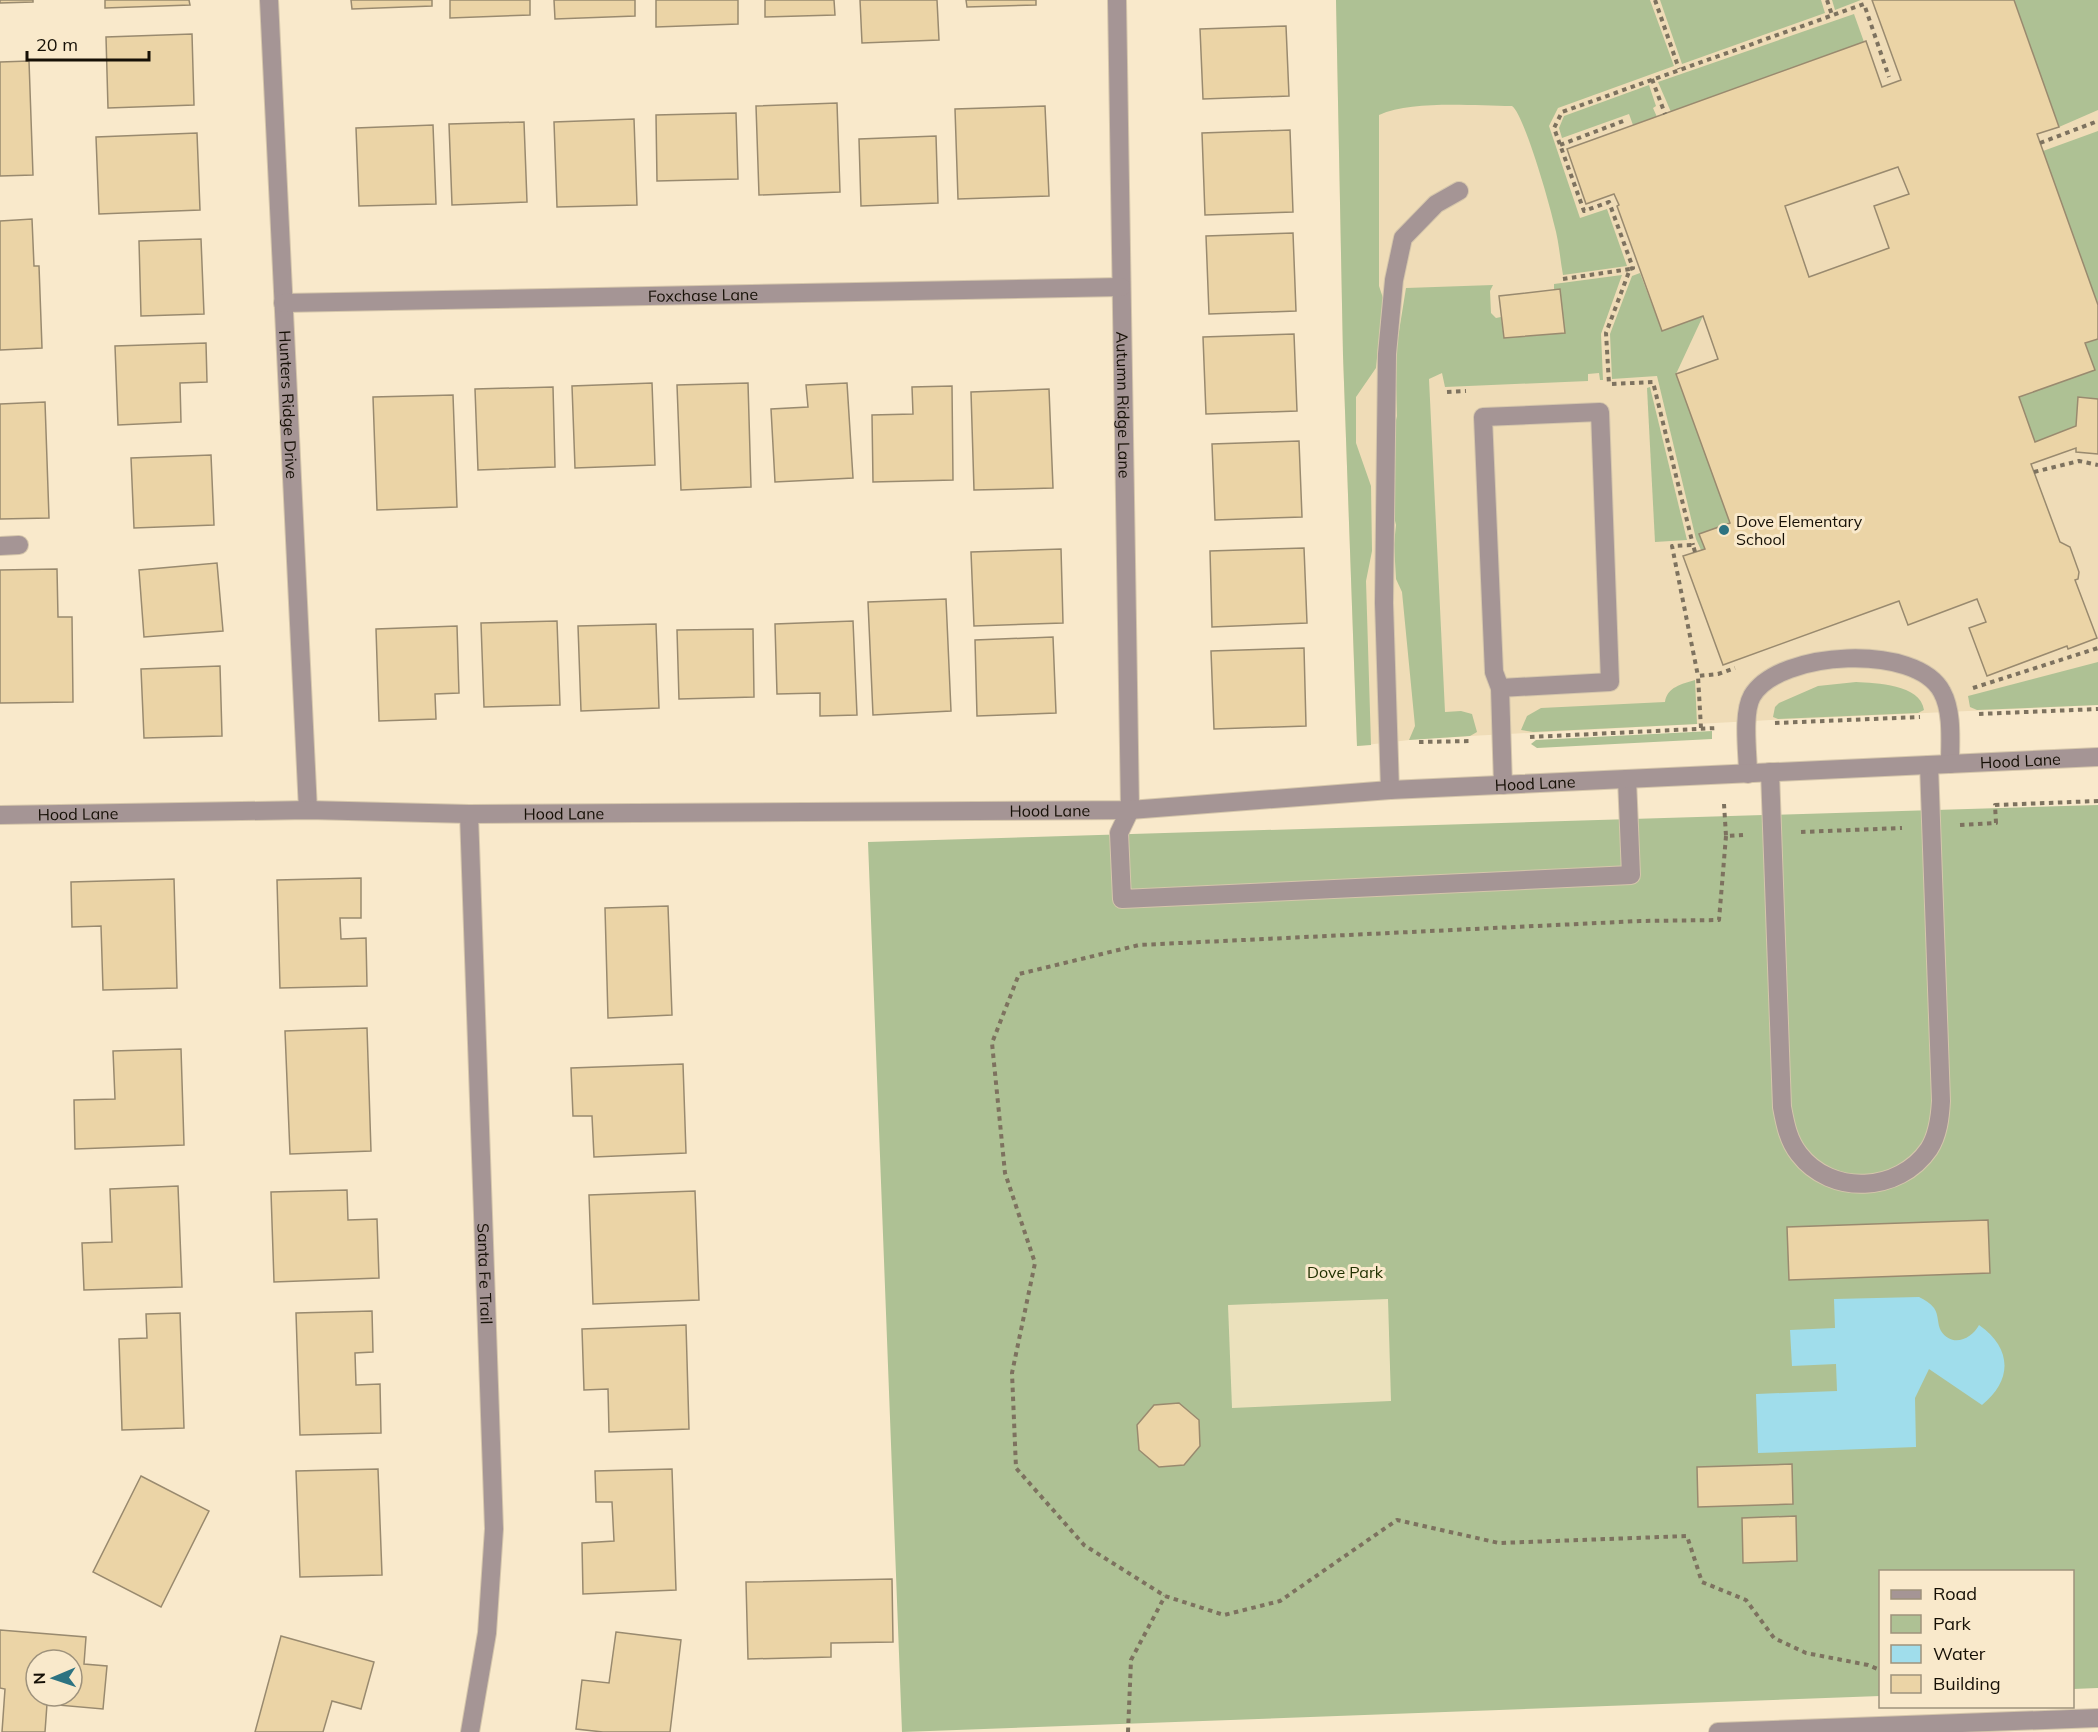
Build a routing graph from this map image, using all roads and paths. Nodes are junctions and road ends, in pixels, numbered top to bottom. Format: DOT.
graph roads {
  1 [pos="269,0"];
  2 [pos="1117,0"];
  3 [pos="1655,0"];
  4 [pos="1827,0"];
  5 [pos="1832,15"];
  6 [pos="1679,69"];
  7 [pos="1889,77"];
  8 [pos="1652,80"];
  9 [pos="1665,114"];
  10 [pos="1626,120"];
  11 [pos="2098,121"];
  12 [pos="2040,143"];
  13 [pos="1560,145"];
  14 [pos="1459,190"];
  15 [pos="1630,269"];
  16 [pos="1563,279"];
  17 [pos="1121,287"];
  18 [pos="283,303"];
  19 [pos="1609,384"];
  20 [pos="2098,465"];
  21 [pos="2034,472"];
  22 [pos="19,545"];
  23 [pos="0,546"];
  24 [pos="1695,552"];
  25 [pos="1698,676"];
  26 [pos="1500,688"];
  27 [pos="1720,728"];
  28 [pos="2098,757"];
  29 [pos="1950,764"];
  30 [pos="1929,765"];
  31 [pos="1770,772"];
  32 [pos="1748,774"];
  33 [pos="1722,775"];
  34 [pos="1627,779"];
  35 [pos="1503,785"];
  36 [pos="1390,790"];
  37 [pos="2098,801"];
  38 [pos="308,810"];
  39 [pos="1130,810"];
  40 [pos="469,814"];
  41 [pos="0,815"];
  42 [pos="1932,827"];
  43 [pos="1772,834"];
  44 [pos="1726,836"];
  45 [pos="1165,1596"];
  46 [pos="1879,1669"];
  47 [pos="2086,1723"];
  48 [pos="470,1732"];
  49 [pos="1128,1732"];
  50 [pos="1718,1732"];
  1 -- 18 [label="street, Hunters Ridge Drive"];
  2 -- 17 [label="street, Autumn Ridge Lane"];
  3 -- 6 [label="path"];
  4 -- 5 [label="path"];
  5 -- 6 [label="path"];
  5 -- 7 [label="path"];
  6 -- 8 [label="path"];
  8 -- 9 [label="path"];
  8 -- 13 [label="path"];
  10 -- 13 [label="path"];
  11 -- 12 [label="path"];
  13 -- 15 [label="path"];
  14 -- 36 [label="street"];
  15 -- 16 [label="path"];
  15 -- 19 [label="path"];
  17 -- 18 [label="street, Foxchase Lane"];
  17 -- 39 [label="street, Autumn Ridge Lane"];
  18 -- 38 [label="street, Hunters Ridge Drive"];
  20 -- 21 [label="path"];
  22 -- 23 [label="street"];
  24 -- 25 [label="path"];
  26 -- 26 [label="street"];
  26 -- 35 [label="street"];
  27 -- 33 [label="path"];
  28 -- 29 [label="street, Hood Lane"];
  29 -- 30 [label="street, Hood Lane"];
  29 -- 32 [label="street"];
  30 -- 31 [label="street, Hood Lane"];
  30 -- 42 [label="street"];
  31 -- 32 [label="street, Hood Lane"];
  31 -- 43 [label="street"];
  32 -- 33 [label="street, Hood Lane"];
  33 -- 34 [label="street, Hood Lane"];
  33 -- 44 [label="path"];
  34 -- 35 [label="street, Hood Lane"];
  34 -- 39 [label="street"];
  35 -- 36 [label="street, Hood Lane"];
  36 -- 39 [label="street, Hood Lane"];
  37 -- 42 [label="path"];
  38 -- 40 [label="street, Hood Lane"];
  38 -- 41 [label="street, Hood Lane"];
  39 -- 40 [label="street, Hood Lane"];
  40 -- 48 [label="street, Santa Fe Trail"];
  42 -- 43 [label="path"];
  42 -- 43 [label="street"];
  43 -- 44 [label="path"];
  44 -- 45 [label="path"];
  45 -- 46 [label="path"];
  45 -- 49 [label="path"];
  47 -- 50 [label="street"];
}
